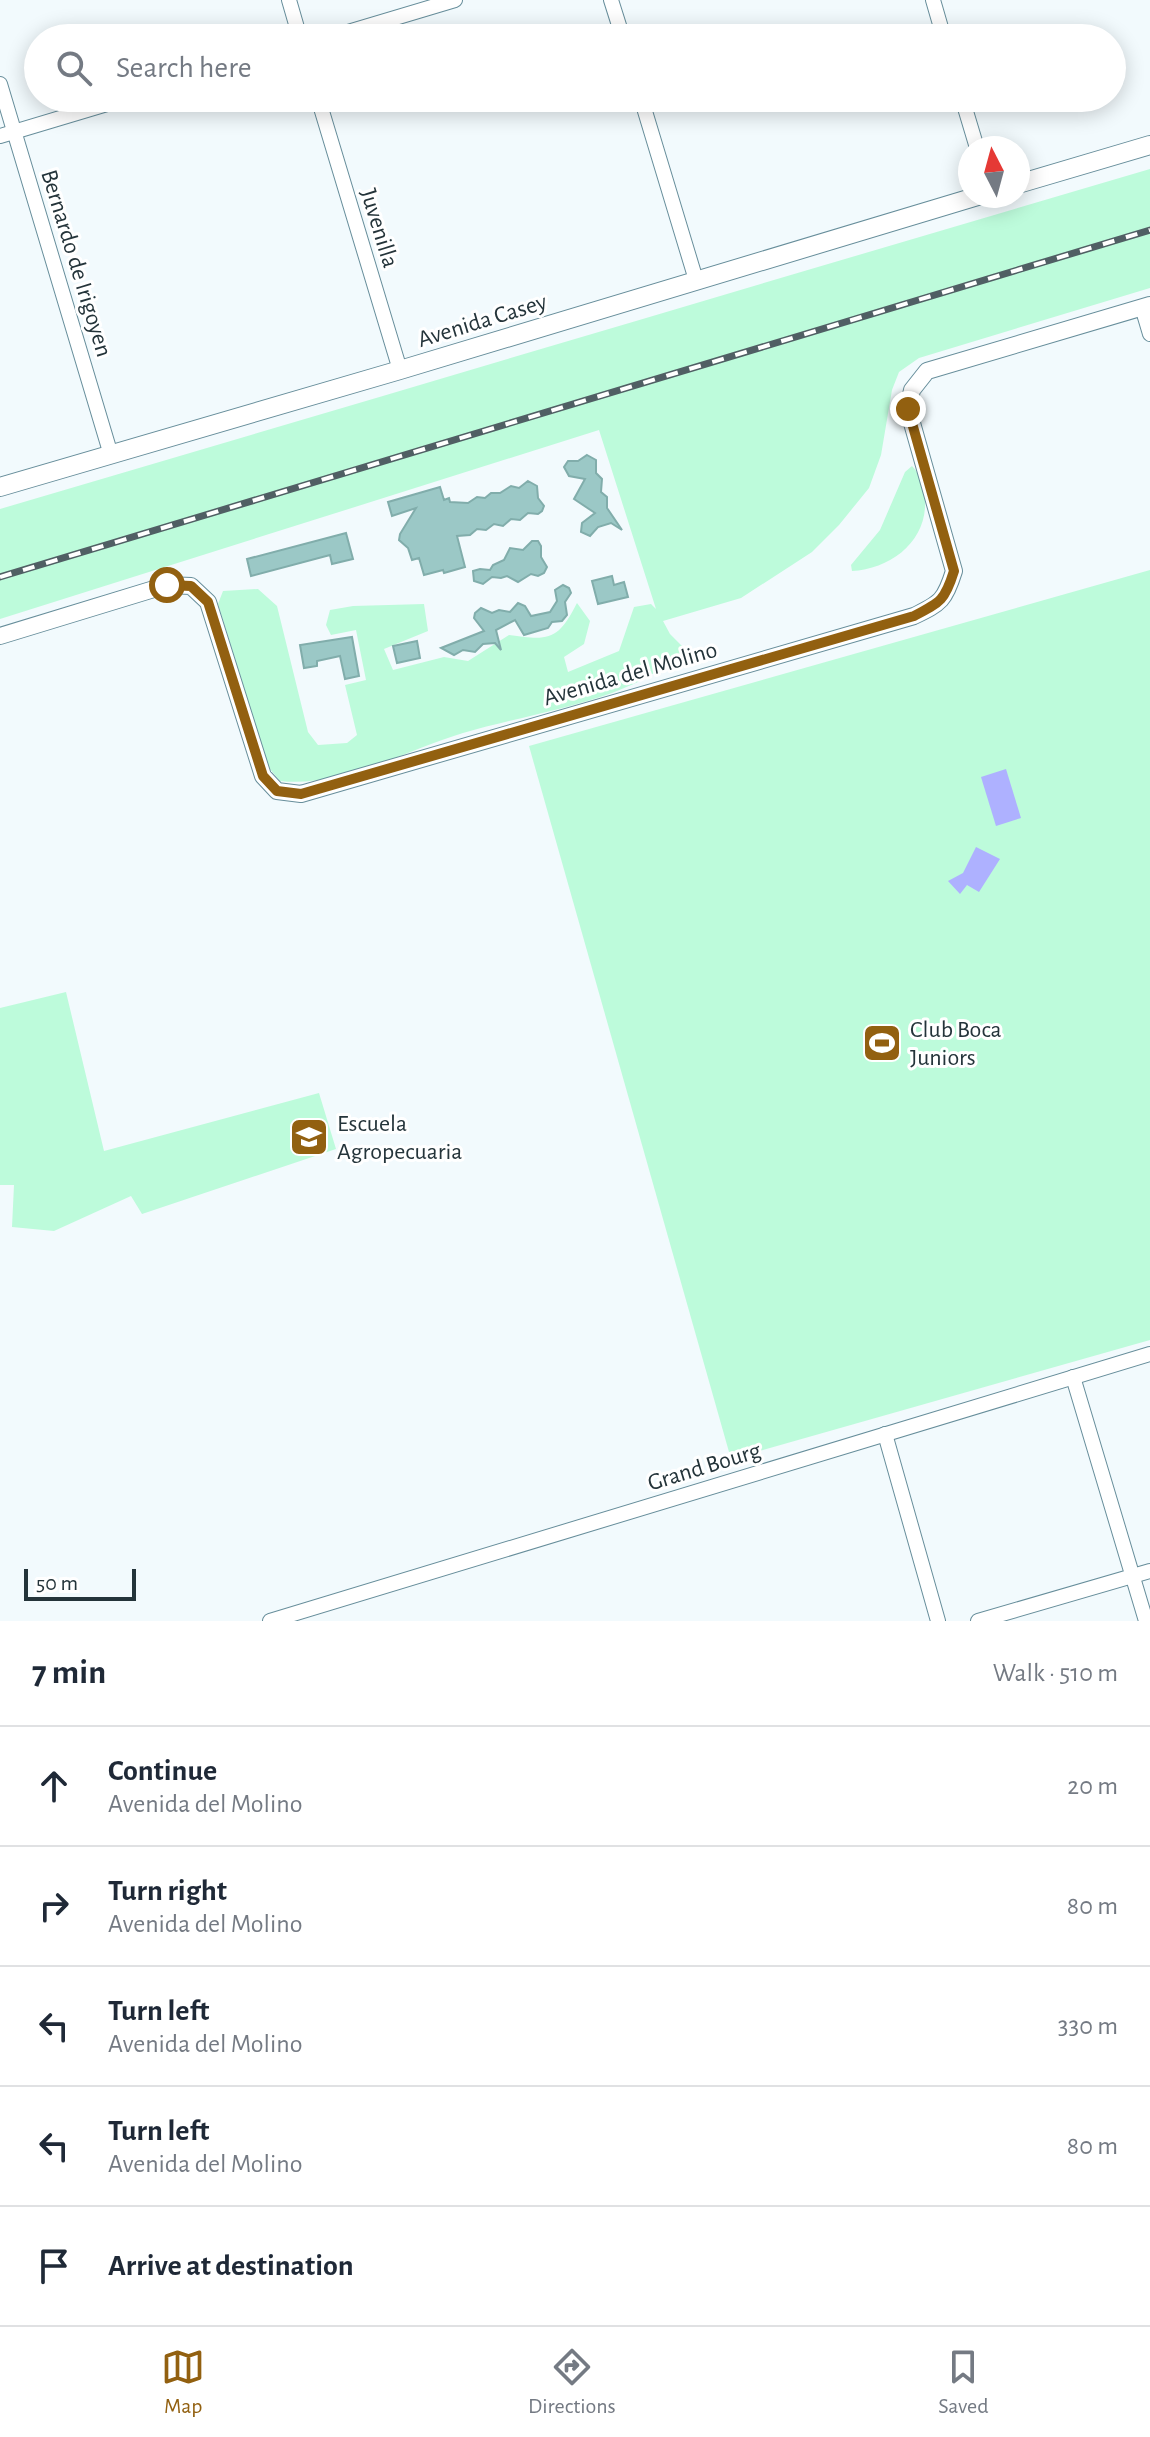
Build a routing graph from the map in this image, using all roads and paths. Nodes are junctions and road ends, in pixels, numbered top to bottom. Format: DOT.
graph roads {
  1 [pos="289,0"];
  2 [pos="455,0"];
  3 [pos="611,0"];
  4 [pos="933,0"];
  5 [pos="296,24"];
  6 [pos="375,24"];
  7 [pos="619,24"];
  8 [pos="940,24"];
  9 [pos="0,84"];
  10 [pos="80,112"];
  11 [pos="322,112"];
  12 [pos="645,112"];
  13 [pos="966,112"];
  14 [pos="7,134"];
  15 [pos="973,136"];
  16 [pos="1150,145"];
  17 [pos="1030,180"];
  18 [pos="958,202"];
  19 [pos="696,280"];
  20 [pos="1146,306"];
  21 [pos="1150,334"];
  22 [pos="400,370"];
  23 [pos="111,455"];
  24 [pos="0,487"];
  25 [pos="0,636"];
  26 [pos="1150,1354"];
  27 [pos="1073,1377"];
  28 [pos="885,1434"];
  29 [pos="1150,1571"];
  30 [pos="1133,1576"];
  31 [pos="270,1621"];
  32 [pos="938,1621"];
  33 [pos="978,1621"];
  34 [pos="1146,1621"];
  1 -- 5 [label="street"];
  2 -- 6 [label="street"];
  3 -- 7 [label="street"];
  4 -- 8 [label="street"];
  9 -- 14 [label="street, Bernardo de Irigoyen"];
  10 -- 14 [label="street"];
  11 -- 22 [label="street, Juvenilla"];
  12 -- 19 [label="street"];
  13 -- 15 [label="street"];
  14 -- 23 [label="street, Bernardo de Irigoyen"];
  16 -- 17 [label="main road"];
  18 -- 19 [label="main road, Avenida Casey"];
  19 -- 22 [label="main road, Avenida Casey"];
  20 -- 21 [label="street"];
  20 -- 25 [label="street, Avenida del Molino"];
  22 -- 23 [label="main road, Avenida Casey"];
  23 -- 24 [label="main road, Avenida Casey"];
  26 -- 27 [label="street, Grand Bourg"];
  27 -- 28 [label="street, Grand Bourg"];
  27 -- 30 [label="street"];
  28 -- 31 [label="street, Grand Bourg"];
  28 -- 32 [label="street"];
  29 -- 30 [label="street"];
  30 -- 33 [label="street"];
  30 -- 34 [label="street"];
}
